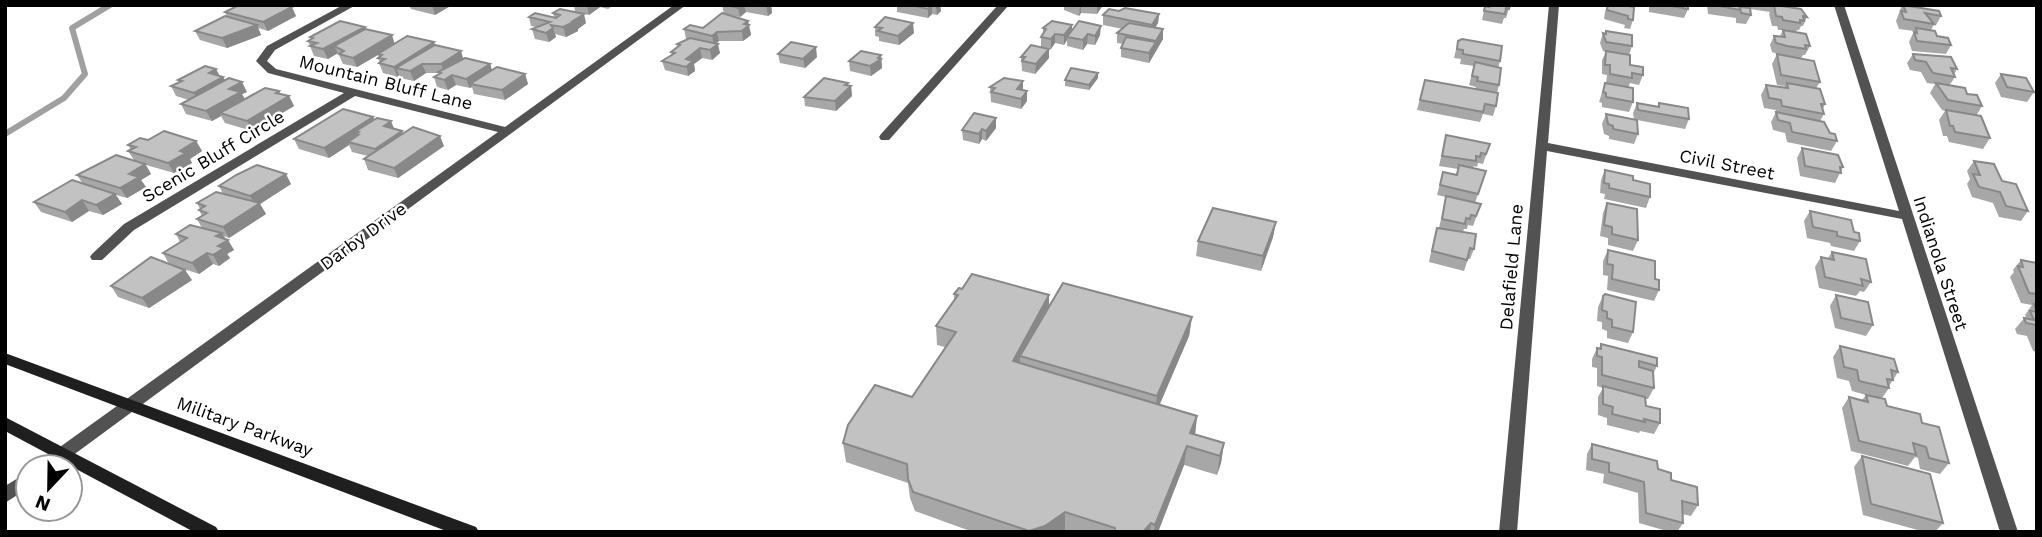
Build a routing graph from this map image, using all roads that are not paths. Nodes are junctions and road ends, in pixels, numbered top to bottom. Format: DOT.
graph roads {
  1 [pos="351,5"];
  2 [pos="681,5"];
  3 [pos="1004,5"];
  4 [pos="1554,5"];
  5 [pos="1839,5"];
  6 [pos="353,92"];
  7 [pos="507,131"];
  8 [pos="885,137"];
  9 [pos="1542,146"];
  10 [pos="1905,216"];
  11 [pos="97,257"];
  12 [pos="5,358"];
  13 [pos="128,405"];
  14 [pos="5,423"];
  15 [pos="65,453"];
  16 [pos="84,463"];
  17 [pos="210,532"];
  18 [pos="470,532"];
  19 [pos="1508,532"];
  20 [pos="2009,532"];
  1 -- 6 [label="street, Mountain Bluff Lane"];
  2 -- 7 [label="street, Darby Drive"];
  3 -- 8 [label="street"];
  4 -- 9 [label="street, Delafield Lane"];
  5 -- 10 [label="street, Indianola Street"];
  6 -- 7 [label="street, Mountain Bluff Lane"];
  6 -- 11 [label="street, Scenic Bluff Circle"];
  7 -- 13 [label="street, Darby Drive"];
  9 -- 10 [label="street, Civil Street"];
  9 -- 19 [label="street, Delafield Lane"];
  10 -- 20 [label="street, Indianola Street"];
  12 -- 13 [label="main road, Military Parkway"];
  13 -- 15 [label="street, Darby Drive"];
  13 -- 18 [label="main road, Military Parkway"];
  14 -- 15 [label="main road"];
  16 -- 17 [label="main road"];
}
